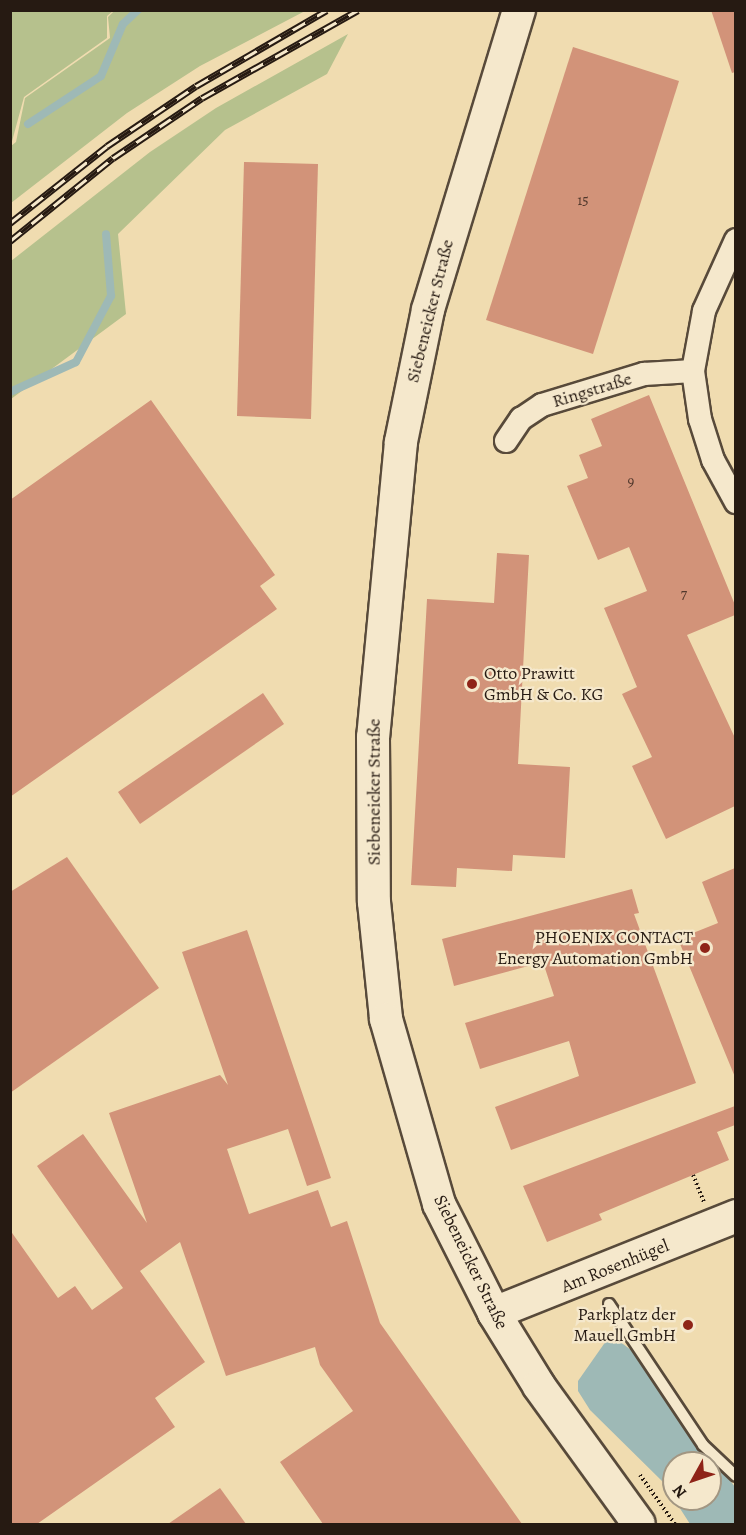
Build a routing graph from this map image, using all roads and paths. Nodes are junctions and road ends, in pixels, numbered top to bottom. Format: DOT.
graph roads {
  1 [pos="519,10"];
  2 [pos="735,240"];
  3 [pos="693,371"];
  4 [pos="506,441"];
  5 [pos="735,502"];
  6 [pos="735,1216"];
  7 [pos="609,1304"];
  8 [pos="494,1313"];
  9 [pos="735,1476"];
  10 [pos="639,1524"];
  1 -- 8 [label="main road, Siebeneicker Straße"];
  2 -- 3 [label="street"];
  3 -- 4 [label="street, Ringstraße"];
  3 -- 5 [label="street"];
  6 -- 8 [label="main road, Am Rosenhügel"];
  7 -- 9 [label="lane"];
  8 -- 10 [label="main road, Siebeneicker Straße"];
}
